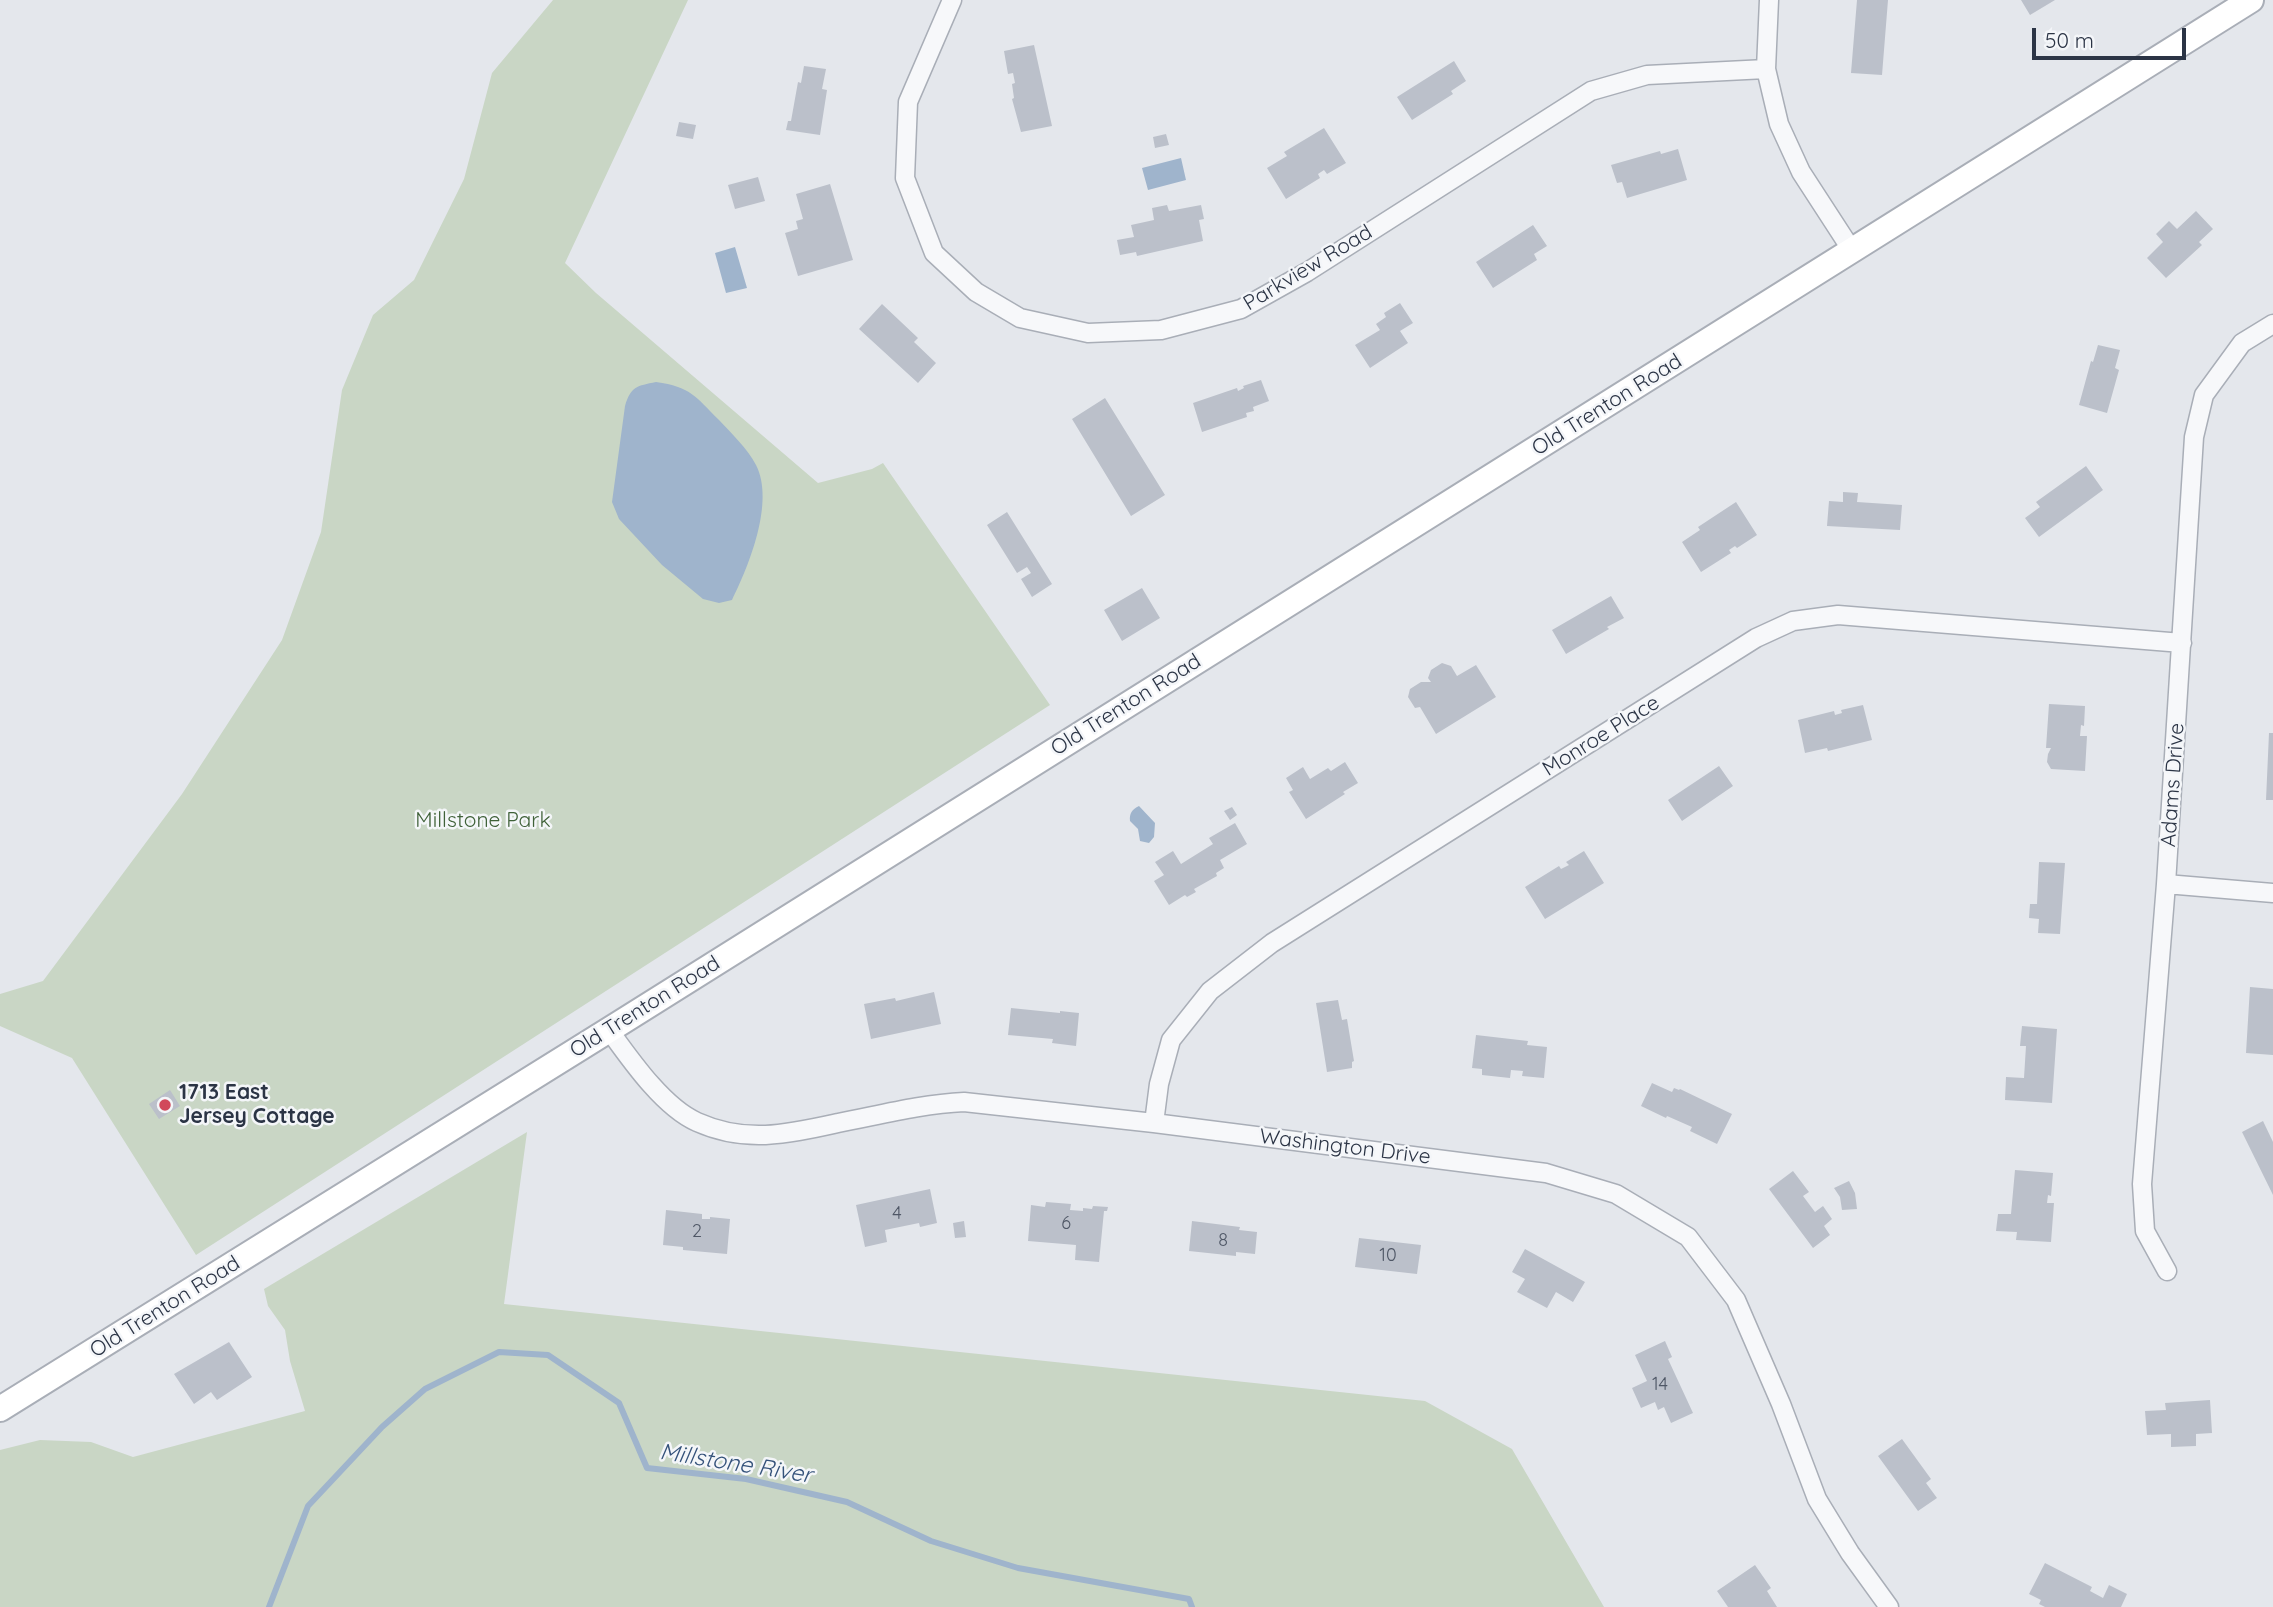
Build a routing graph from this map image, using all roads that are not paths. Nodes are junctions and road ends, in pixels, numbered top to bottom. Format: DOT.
graph roads {
  1 [pos="952,0"];
  2 [pos="1769,0"];
  3 [pos="2250,0"];
  4 [pos="1766,69"];
  5 [pos="1851,249"];
  6 [pos="2273,324"];
  7 [pos="2182,643"];
  8 [pos="2166,884"];
  9 [pos="2273,893"];
  10 [pos="609,1030"];
  11 [pos="1154,1124"];
  12 [pos="2167,1271"];
  13 [pos="0,1409"];
  14 [pos="1889,1607"];
  1 -- 4 [label="street, Parkview Road"];
  2 -- 4 [label="street"];
  3 -- 5 [label="main road, Old Trenton Road"];
  4 -- 5 [label="street"];
  5 -- 10 [label="main road, Old Trenton Road"];
  6 -- 7 [label="street, Adams Drive"];
  7 -- 8 [label="street, Adams Drive"];
  7 -- 11 [label="street, Monroe Place"];
  8 -- 9 [label="street"];
  8 -- 12 [label="street, Adams Drive"];
  10 -- 11 [label="street, Washington Drive"];
  10 -- 13 [label="main road, Old Trenton Road"];
  11 -- 14 [label="street, Washington Drive"];
}
